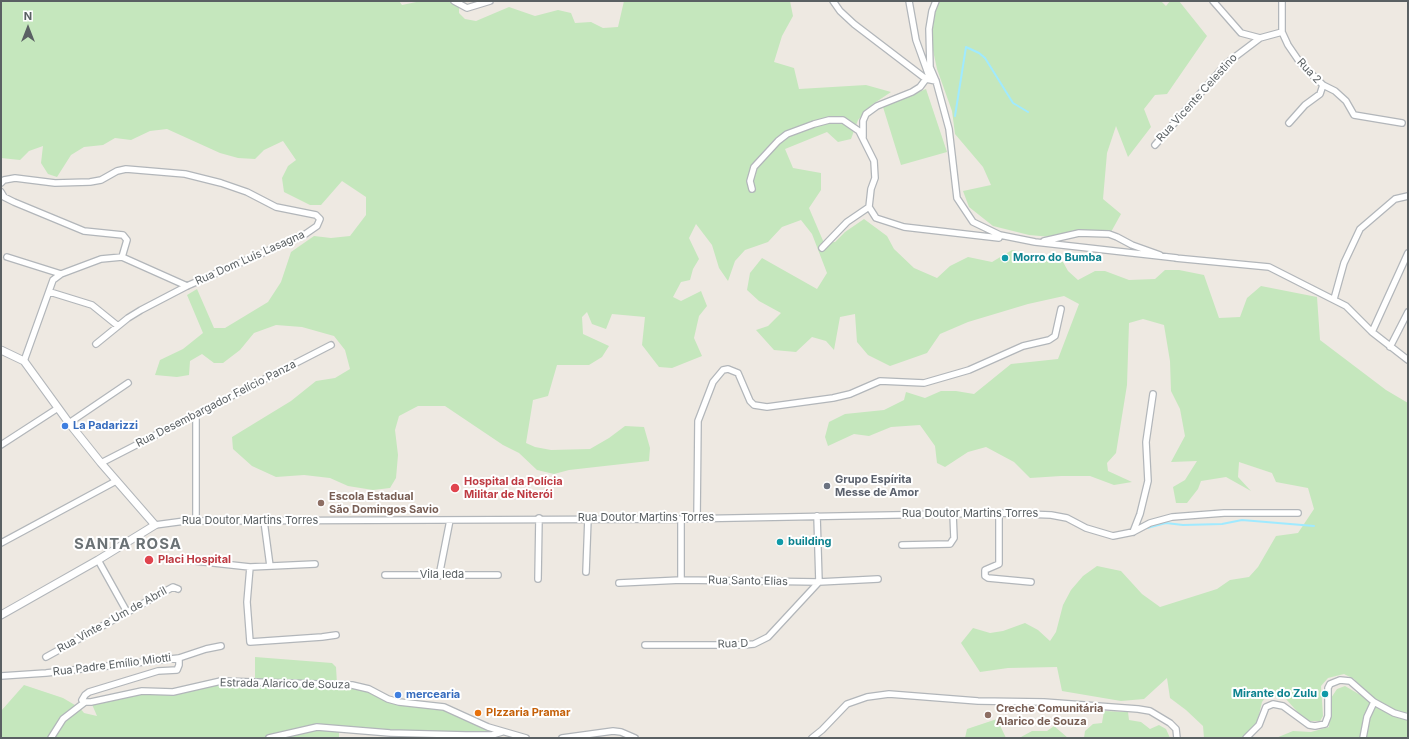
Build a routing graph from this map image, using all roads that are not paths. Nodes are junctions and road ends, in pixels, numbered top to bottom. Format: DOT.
graph roads {
  1 [pos="454,1"];
  2 [pos="490,1"];
  3 [pos="833,1"];
  4 [pos="909,1"];
  5 [pos="936,1"];
  6 [pos="1213,1"];
  7 [pos="1282,1"];
  8 [pos="1282,32"];
  9 [pos="1260,38"];
  10 [pos="930,79"];
  11 [pos="1323,85"];
  12 [pos="1289,122"];
  13 [pos="1402,123"];
  14 [pos="864,137"];
  15 [pos="1155,144"];
  16 [pos="1,183"];
  17 [pos="752,189"];
  18 [pos="1,192"];
  19 [pos="1408,196"];
  20 [pos="869,207"];
  21 [pos="1000,235"];
  22 [pos="1035,242"];
  23 [pos="822,248"];
  24 [pos="1408,253"];
  25 [pos="7,257"];
  26 [pos="122,257"];
  27 [pos="1178,258"];
  28 [pos="61,274"];
  29 [pos="187,286"];
  30 [pos="50,292"];
  31 [pos="1334,299"];
  32 [pos="1061,309"];
  33 [pos="1408,312"];
  34 [pos="118,326"];
  35 [pos="1372,332"];
  36 [pos="96,344"];
  37 [pos="331,345"];
  38 [pos="1390,347"];
  39 [pos="1,350"];
  40 [pos="1408,360"];
  41 [pos="24,361"];
  42 [pos="128,383"];
  43 [pos="1153,394"];
  44 [pos="58,408"];
  45 [pos="196,415"];
  46 [pos="69,423"];
  47 [pos="1,445"];
  48 [pos="100,463"];
  49 [pos="116,480"];
  50 [pos="999,513"];
  51 [pos="1298,513"];
  52 [pos="953,514"];
  53 [pos="817,516"];
  54 [pos="539,518"];
  55 [pos="588,518"];
  56 [pos="697,518"];
  57 [pos="681,519"];
  58 [pos="450,520"];
  59 [pos="264,521"];
  60 [pos="196,522"];
  61 [pos="155,525"];
  62 [pos="1133,532"];
  63 [pos="1,543"];
  64 [pos="902,545"];
  65 [pos="98,560"];
  66 [pos="186,560"];
  67 [pos="315,564"];
  68 [pos="270,566"];
  69 [pos="250,567"];
  70 [pos="586,572"];
  71 [pos="385,575"];
  72 [pos="498,575"];
  73 [pos="439,576"];
  74 [pos="538,579"];
  75 [pos="878,579"];
  76 [pos="681,580"];
  77 [pos="820,582"];
  78 [pos="1031,582"];
  79 [pos="618,583"];
  80 [pos="178,589"];
  81 [pos="127,612"];
  82 [pos="1,615"];
  83 [pos="336,634"];
  84 [pos="646,645"];
  85 [pos="221,646"];
  86 [pos="46,657"];
  87 [pos="178,658"];
  88 [pos="1,676"];
  89 [pos="85,702"];
  90 [pos="1374,702"];
  91 [pos="1408,717"];
  92 [pos="502,732"];
  93 [pos="51,738"];
  94 [pos="269,738"];
  95 [pos="526,738"];
  96 [pos="562,738"];
  97 [pos="636,738"];
  98 [pos="812,738"];
  99 [pos="1177,738"];
  100 [pos="1246,738"];
  101 [pos="1363,738"];
  1 -- 2 [label="street"];
  3 -- 10 [label="street"];
  4 -- 10 [label="street"];
  5 -- 10 [label="street"];
  6 -- 9 [label="street"];
  7 -- 8 [label="street"];
  8 -- 9 [label="street, Rua Vicente Celestino"];
  8 -- 11 [label="street, Rua 2"];
  9 -- 15 [label="street, Rua Vicente Celestino"];
  10 -- 14 [label="street"];
  10 -- 21 [label="street"];
  11 -- 12 [label="street, Rua 2"];
  11 -- 13 [label="street"];
  14 -- 17 [label="street"];
  14 -- 20 [label="street"];
  16 -- 29 [label="street, Rua Dom Luis Lasagna"];
  18 -- 26 [label="street"];
  19 -- 31 [label="street"];
  20 -- 21 [label="street"];
  20 -- 23 [label="street"];
  21 -- 22 [label="street"];
  22 -- 27 [label="street"];
  22 -- 27 [label="street"];
  24 -- 35 [label="street"];
  25 -- 28 [label="street"];
  26 -- 28 [label="street"];
  26 -- 29 [label="street"];
  27 -- 31 [label="street"];
  28 -- 30 [label="street"];
  29 -- 34 [label="street, Rua Dom Luis Lasagna"];
  30 -- 34 [label="street"];
  30 -- 41 [label="street"];
  31 -- 35 [label="street"];
  32 -- 56 [label="street"];
  33 -- 38 [label="street"];
  34 -- 36 [label="street, Rua Dom Luis Lasagna"];
  35 -- 38 [label="street"];
  37 -- 45 [label="street, Rua Desembargador Felício Panza"];
  38 -- 40 [label="street"];
  39 -- 41 [label="street"];
  41 -- 44 [label="street"];
  42 -- 46 [label="street"];
  43 -- 62 [label="street"];
  44 -- 46 [label="street"];
  44 -- 47 [label="street"];
  45 -- 48 [label="street, Rua Desembargador Felício Panza"];
  45 -- 60 [label="street"];
  46 -- 48 [label="street"];
  48 -- 49 [label="street"];
  49 -- 61 [label="street"];
  49 -- 63 [label="street"];
  50 -- 52 [label="street, Rua Doutor Martins Torres"];
  50 -- 62 [label="street, Rua Doutor Martins Torres"];
  50 -- 78 [label="street"];
  51 -- 62 [label="street, Rua Doutor Martins Torres"];
  52 -- 53 [label="street, Rua Doutor Martins Torres"];
  52 -- 64 [label="street"];
  53 -- 56 [label="street, Rua Doutor Martins Torres"];
  53 -- 77 [label="street"];
  54 -- 55 [label="street, Rua Doutor Martins Torres"];
  54 -- 58 [label="street, Rua Doutor Martins Torres"];
  54 -- 74 [label="street"];
  55 -- 57 [label="street, Rua Doutor Martins Torres"];
  55 -- 70 [label="street"];
  56 -- 57 [label="street, Rua Doutor Martins Torres"];
  57 -- 76 [label="street"];
  58 -- 59 [label="street, Rua Doutor Martins Torres"];
  58 -- 73 [label="street"];
  59 -- 60 [label="street, Rua Doutor Martins Torres"];
  59 -- 68 [label="street"];
  60 -- 61 [label="street, Rua Doutor Martins Torres"];
  61 -- 65 [label="street"];
  65 -- 81 [label="street"];
  65 -- 82 [label="street"];
  66 -- 69 [label="street"];
  67 -- 68 [label="street"];
  68 -- 69 [label="street"];
  69 -- 83 [label="street"];
  71 -- 73 [label="street, Vila Ieda"];
  72 -- 73 [label="street, Vila Ieda"];
  75 -- 77 [label="street, Rua Santo Elias"];
  76 -- 77 [label="street, Rua Santo Elias"];
  76 -- 79 [label="street, Rua Santo Elias"];
  77 -- 84 [label="street, Rua D"];
  80 -- 81 [label="street, Rua Vinte e Um de Abril"];
  81 -- 86 [label="street, Rua Vinte e Um de Abril"];
  85 -- 87 [label="street, Rua Padre Emílio Miotti"];
  87 -- 88 [label="street, Rua Padre Emílio Miotti"];
  87 -- 89 [label="street"];
  89 -- 92 [label="street, Estrada Alarico de Souza"];
  89 -- 93 [label="street"];
  90 -- 91 [label="street"];
  90 -- 100 [label="street"];
  90 -- 101 [label="street"];
  92 -- 94 [label="street"];
  92 -- 95 [label="street, Estrada Alarico de Souza"];
  96 -- 97 [label="street"];
  98 -- 99 [label="street"];
}
